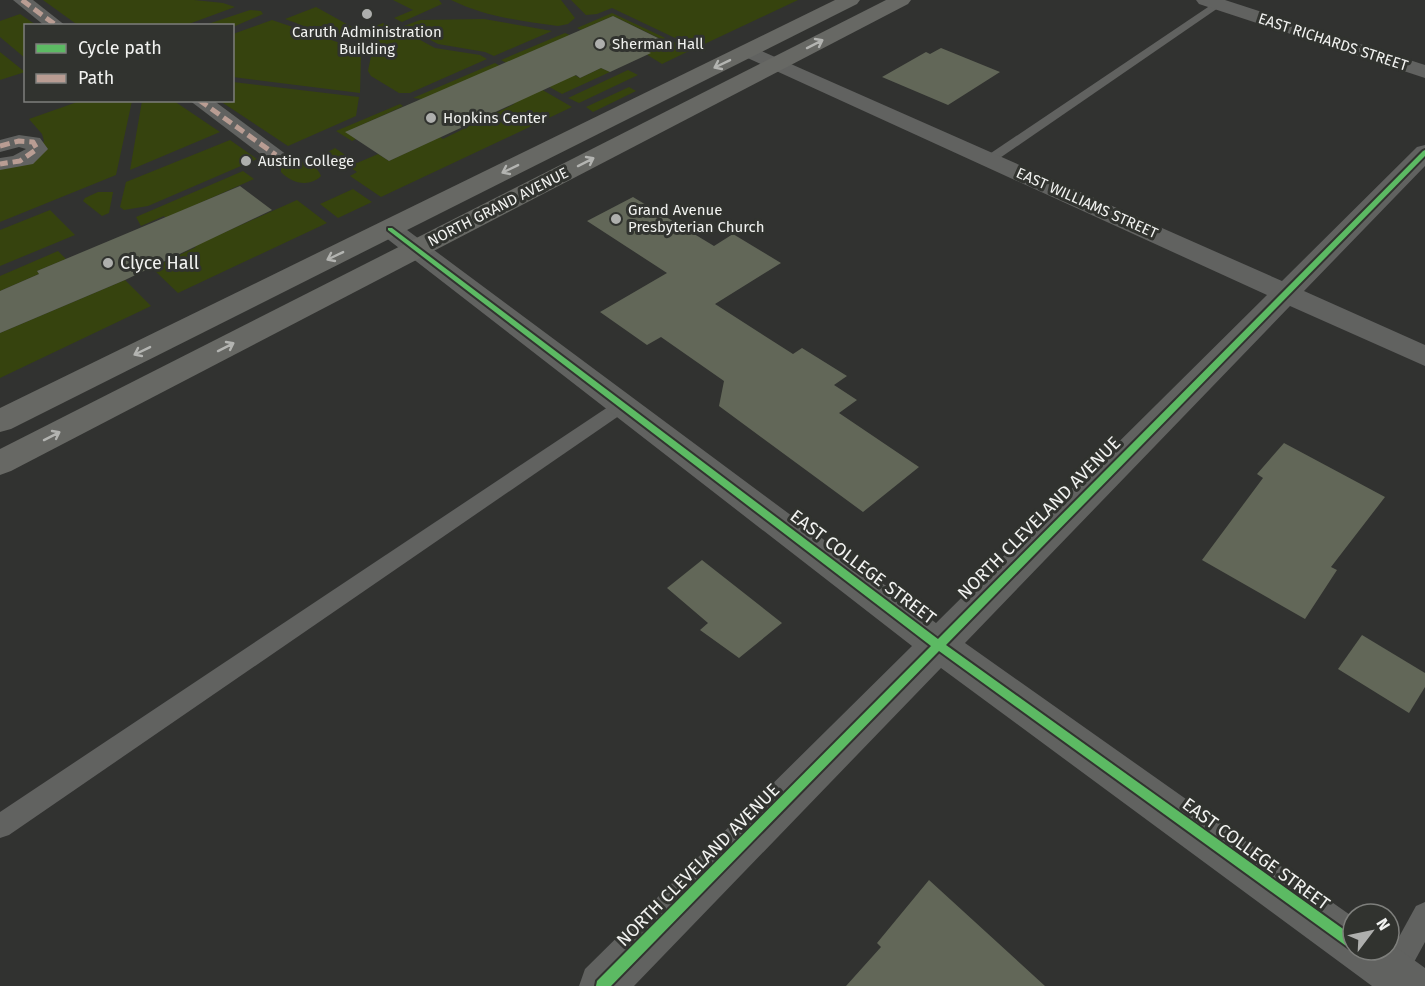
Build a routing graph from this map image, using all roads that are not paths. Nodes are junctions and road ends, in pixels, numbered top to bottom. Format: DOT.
graph roads {
  1 [pos="22,0"];
  2 [pos="850,0"];
  3 [pos="901,0"];
  4 [pos="1212,2"];
  5 [pos="54,24"];
  6 [pos="748,51"];
  7 [pos="778,64"];
  8 [pos="1425,72"];
  9 [pos="202,102"];
  10 [pos="0,146"];
  11 [pos="1425,152"];
  12 [pos="276,155"];
  13 [pos="989,159"];
  14 [pos="0,164"];
  15 [pos="403,239"];
  16 [pos="1285,292"];
  17 [pos="1425,356"];
  18 [pos="623,405"];
  19 [pos="0,420"];
  20 [pos="0,463"];
  21 [pos="938,645"];
  22 [pos="0,826"];
  23 [pos="1425,915"];
  24 [pos="1341,935"];
  25 [pos="1388,974"];
  26 [pos="602,986"];
  1 -- 5 [label="street"];
  2 -- 6 [label="main road, NORTH GRAND AVENUE"];
  7 -- 3 [label="main road, NORTH GRAND AVENUE, one-way"];
  4 -- 8 [label="street, EAST RICHARDS STREET"];
  4 -- 13 [label="lane"];
  6 -- 7 [label="street, EAST WILLIAMS STREET"];
  6 -- 15 [label="main road, NORTH GRAND AVENUE, one-way"];
  7 -- 13 [label="street, EAST WILLIAMS STREET"];
  15 -- 7 [label="main road, NORTH GRAND AVENUE, one-way"];
  9 -- 12 [label="street"];
  10 -- 14 [label="street"];
  11 -- 16 [label="street, NORTH CLEVELAND AVENUE"];
  13 -- 16 [label="street, EAST WILLIAMS STREET"];
  15 -- 18 [label="street, EAST COLLEGE STREET"];
  15 -- 19 [label="main road, NORTH GRAND AVENUE, one-way"];
  20 -- 15 [label="main road, NORTH GRAND AVENUE, one-way"];
  16 -- 17 [label="street, EAST WILLIAMS STREET"];
  16 -- 21 [label="street, NORTH CLEVELAND AVENUE"];
  18 -- 21 [label="street, EAST COLLEGE STREET"];
  18 -- 22 [label="lane"];
  21 -- 24 [label="street, EAST COLLEGE STREET"];
  21 -- 26 [label="street, NORTH CLEVELAND AVENUE"];
  23 -- 25 [label="lane"];
}
